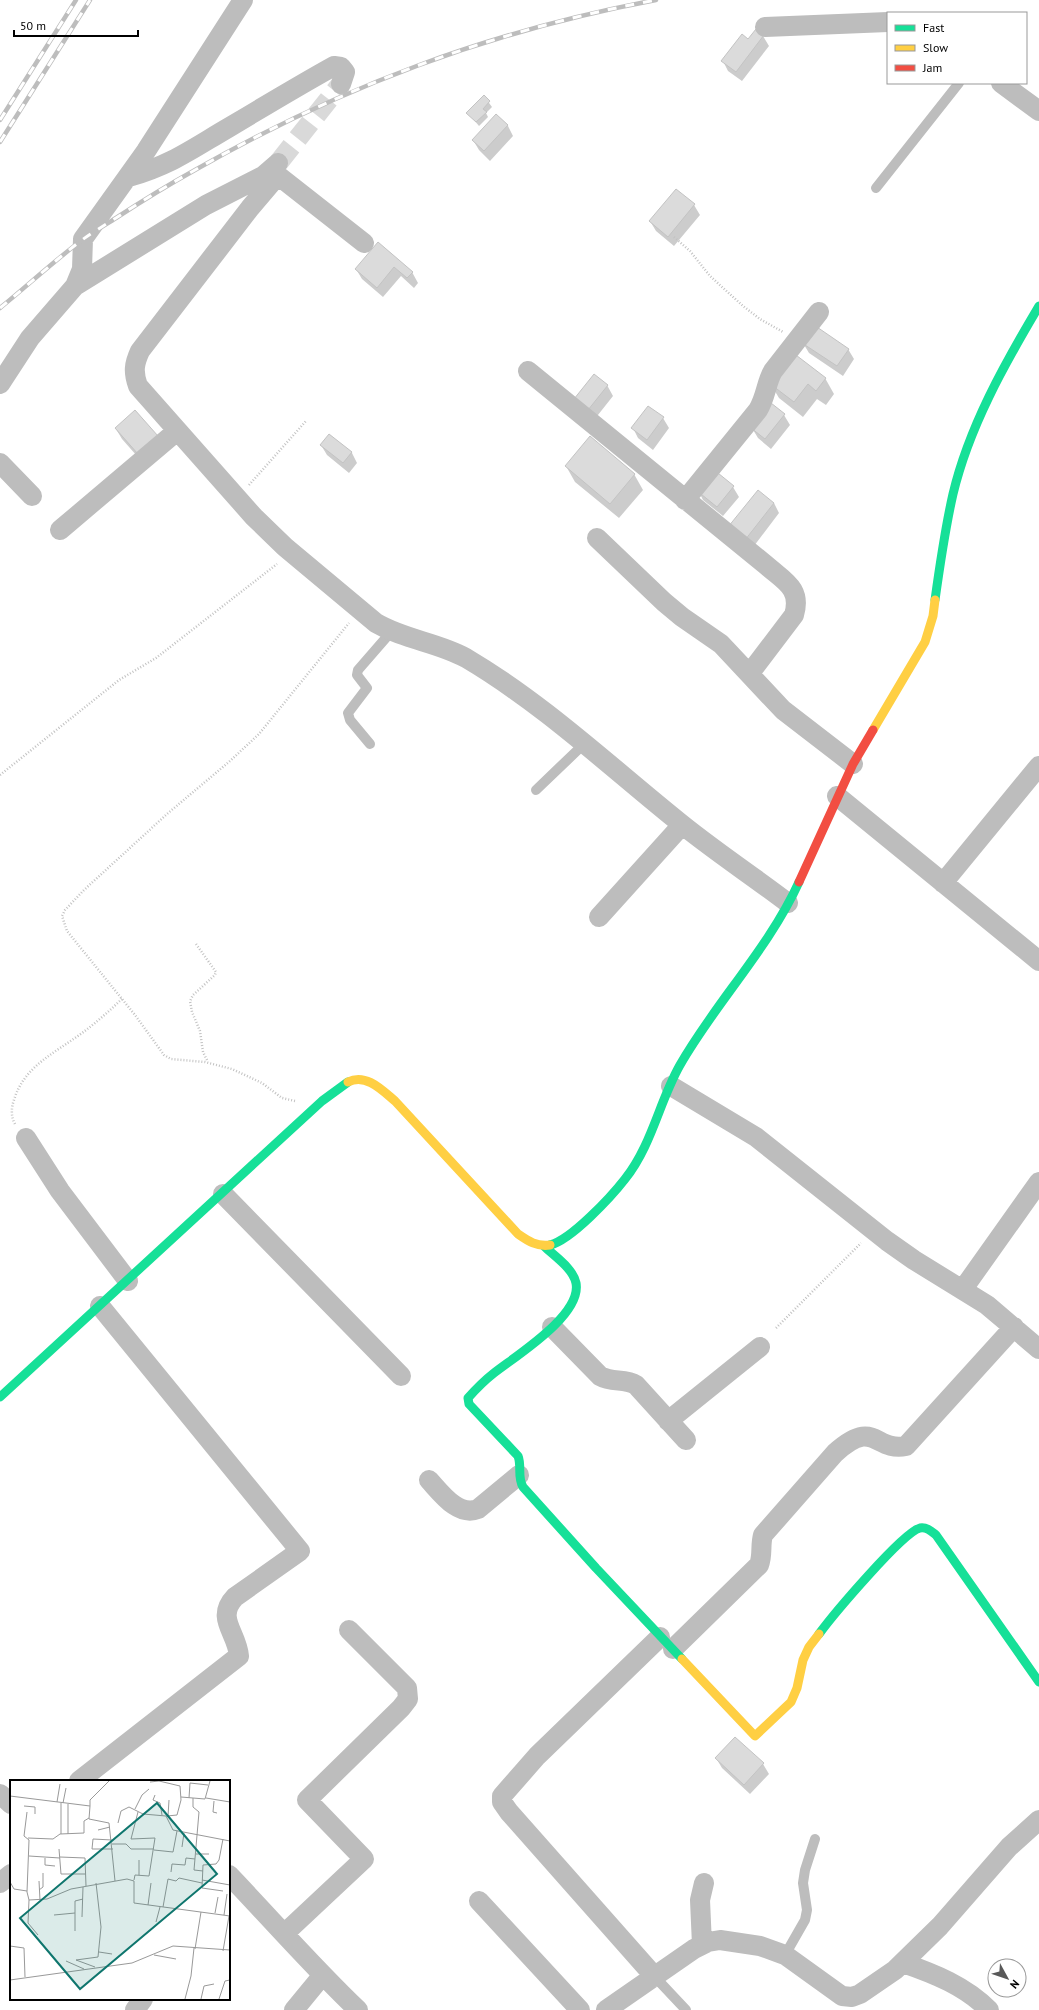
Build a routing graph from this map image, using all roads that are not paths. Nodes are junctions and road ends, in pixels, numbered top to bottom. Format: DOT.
graph roads {
  1 [pos="243,0"];
  2 [pos="887,22"];
  3 [pos="765,26"];
  4 [pos="341,84"];
  5 [pos="958,84"];
  6 [pos="1002,84"];
  7 [pos="1039,111"];
  8 [pos="276,169"];
  9 [pos="129,177"];
  10 [pos="876,188"];
  11 [pos="364,243"];
  12 [pos="75,286"];
  13 [pos="1039,306"];
  14 [pos="819,312"];
  15 [pos="528,371"];
  16 [pos="0,384"];
  17 [pos="176,431"];
  18 [pos="0,464"];
  19 [pos="32,496"];
  20 [pos="684,500"];
  21 [pos="60,530"];
  22 [pos="597,538"];
  23 [pos="391,632"];
  24 [pos="750,673"];
  25 [pos="585,743"];
  26 [pos="370,744"];
  27 [pos="853,764"];
  28 [pos="1039,766"];
  29 [pos="536,790"];
  30 [pos="837,796"];
  31 [pos="682,825"];
  32 [pos="943,883"];
  33 [pos="788,903"];
  34 [pos="599,917"];
  35 [pos="1039,961"];
  36 [pos="671,1086"];
  37 [pos="26,1138"];
  38 [pos="1039,1182"];
  39 [pos="223,1194"];
  40 [pos="544,1246"];
  41 [pos="128,1281"];
  42 [pos="964,1290"];
  43 [pos="100,1306"];
  44 [pos="552,1327"];
  45 [pos="1014,1327"];
  46 [pos="760,1346"];
  47 [pos="1039,1349"];
  48 [pos="401,1376"];
  49 [pos="0,1397"];
  50 [pos="668,1421"];
  51 [pos="686,1440"];
  52 [pos="519,1475"];
  53 [pos="429,1480"];
  54 [pos="349,1630"];
  55 [pos="666,1643"];
  56 [pos="1039,1682"];
  57 [pos="80,1780"];
  58 [pos="0,1794"];
  59 [pos="10,1803"];
  60 [pos="1039,1820"];
  61 [pos="815,1839"];
  62 [pos="10,1875"];
  63 [pos="230,1875"];
  64 [pos="0,1883"];
  65 [pos="704,1883"];
  66 [pos="479,1901"];
  67 [pos="285,1933"];
  68 [pos="702,1945"];
  69 [pos="785,1956"];
  70 [pos="903,1962"];
  71 [pos="322,1976"];
  72 [pos="655,1977"];
  73 [pos="142,2000"];
  74 [pos="847,2005"];
  75 [pos="135,2010"];
  76 [pos="294,2010"];
  77 [pos="358,2010"];
  78 [pos="580,2010"];
  79 [pos="606,2010"];
  80 [pos="686,2010"];
  81 [pos="989,2010"];
  1 -- 9 [label="street"];
  2 -- 3 [label="street"];
  4 -- 9 [label="street"];
  5 -- 10 [label="lane"];
  6 -- 7 [label="street"];
  8 -- 11 [label="street"];
  8 -- 12 [label="street"];
  8 -- 17 [label="street"];
  9 -- 12 [label="street"];
  12 -- 16 [label="street"];
  13 -- 27 [label="street"];
  14 -- 20 [label="street"];
  15 -- 20 [label="street"];
  17 -- 21 [label="street"];
  17 -- 23 [label="street"];
  18 -- 19 [label="street"];
  20 -- 24 [label="street"];
  22 -- 24 [label="street"];
  23 -- 25 [label="street"];
  23 -- 26 [label="lane"];
  24 -- 27 [label="street"];
  25 -- 29 [label="lane"];
  25 -- 31 [label="street"];
  27 -- 30 [label="street"];
  28 -- 32 [label="street"];
  30 -- 32 [label="street"];
  30 -- 33 [label="street"];
  31 -- 33 [label="street"];
  31 -- 34 [label="street"];
  32 -- 35 [label="street"];
  33 -- 36 [label="street"];
  36 -- 40 [label="street"];
  36 -- 42 [label="street"];
  37 -- 41 [label="street"];
  38 -- 42 [label="street"];
  39 -- 40 [label="street"];
  39 -- 41 [label="street"];
  39 -- 48 [label="street"];
  40 -- 44 [label="street"];
  41 -- 43 [label="street"];
  42 -- 45 [label="street"];
  43 -- 49 [label="street"];
  43 -- 57 [label="street"];
  44 -- 50 [label="street"];
  44 -- 52 [label="street"];
  45 -- 47 [label="street"];
  45 -- 55 [label="street"];
  46 -- 50 [label="street"];
  50 -- 51 [label="street"];
  52 -- 53 [label="street"];
  52 -- 55 [label="street"];
  54 -- 67 [label="street"];
  55 -- 56 [label="street"];
  55 -- 72 [label="street"];
  58 -- 59 [label="street"];
  60 -- 70 [label="street"];
  61 -- 69 [label="lane"];
  62 -- 64 [label="street"];
  63 -- 67 [label="street"];
  65 -- 68 [label="street"];
  66 -- 78 [label="street"];
  67 -- 71 [label="street"];
  68 -- 69 [label="street"];
  68 -- 72 [label="street"];
  69 -- 74 [label="street"];
  70 -- 74 [label="street"];
  70 -- 81 [label="street"];
  71 -- 76 [label="street"];
  71 -- 77 [label="street"];
  72 -- 79 [label="street"];
  72 -- 80 [label="lane"];
  73 -- 75 [label="street"];
}
